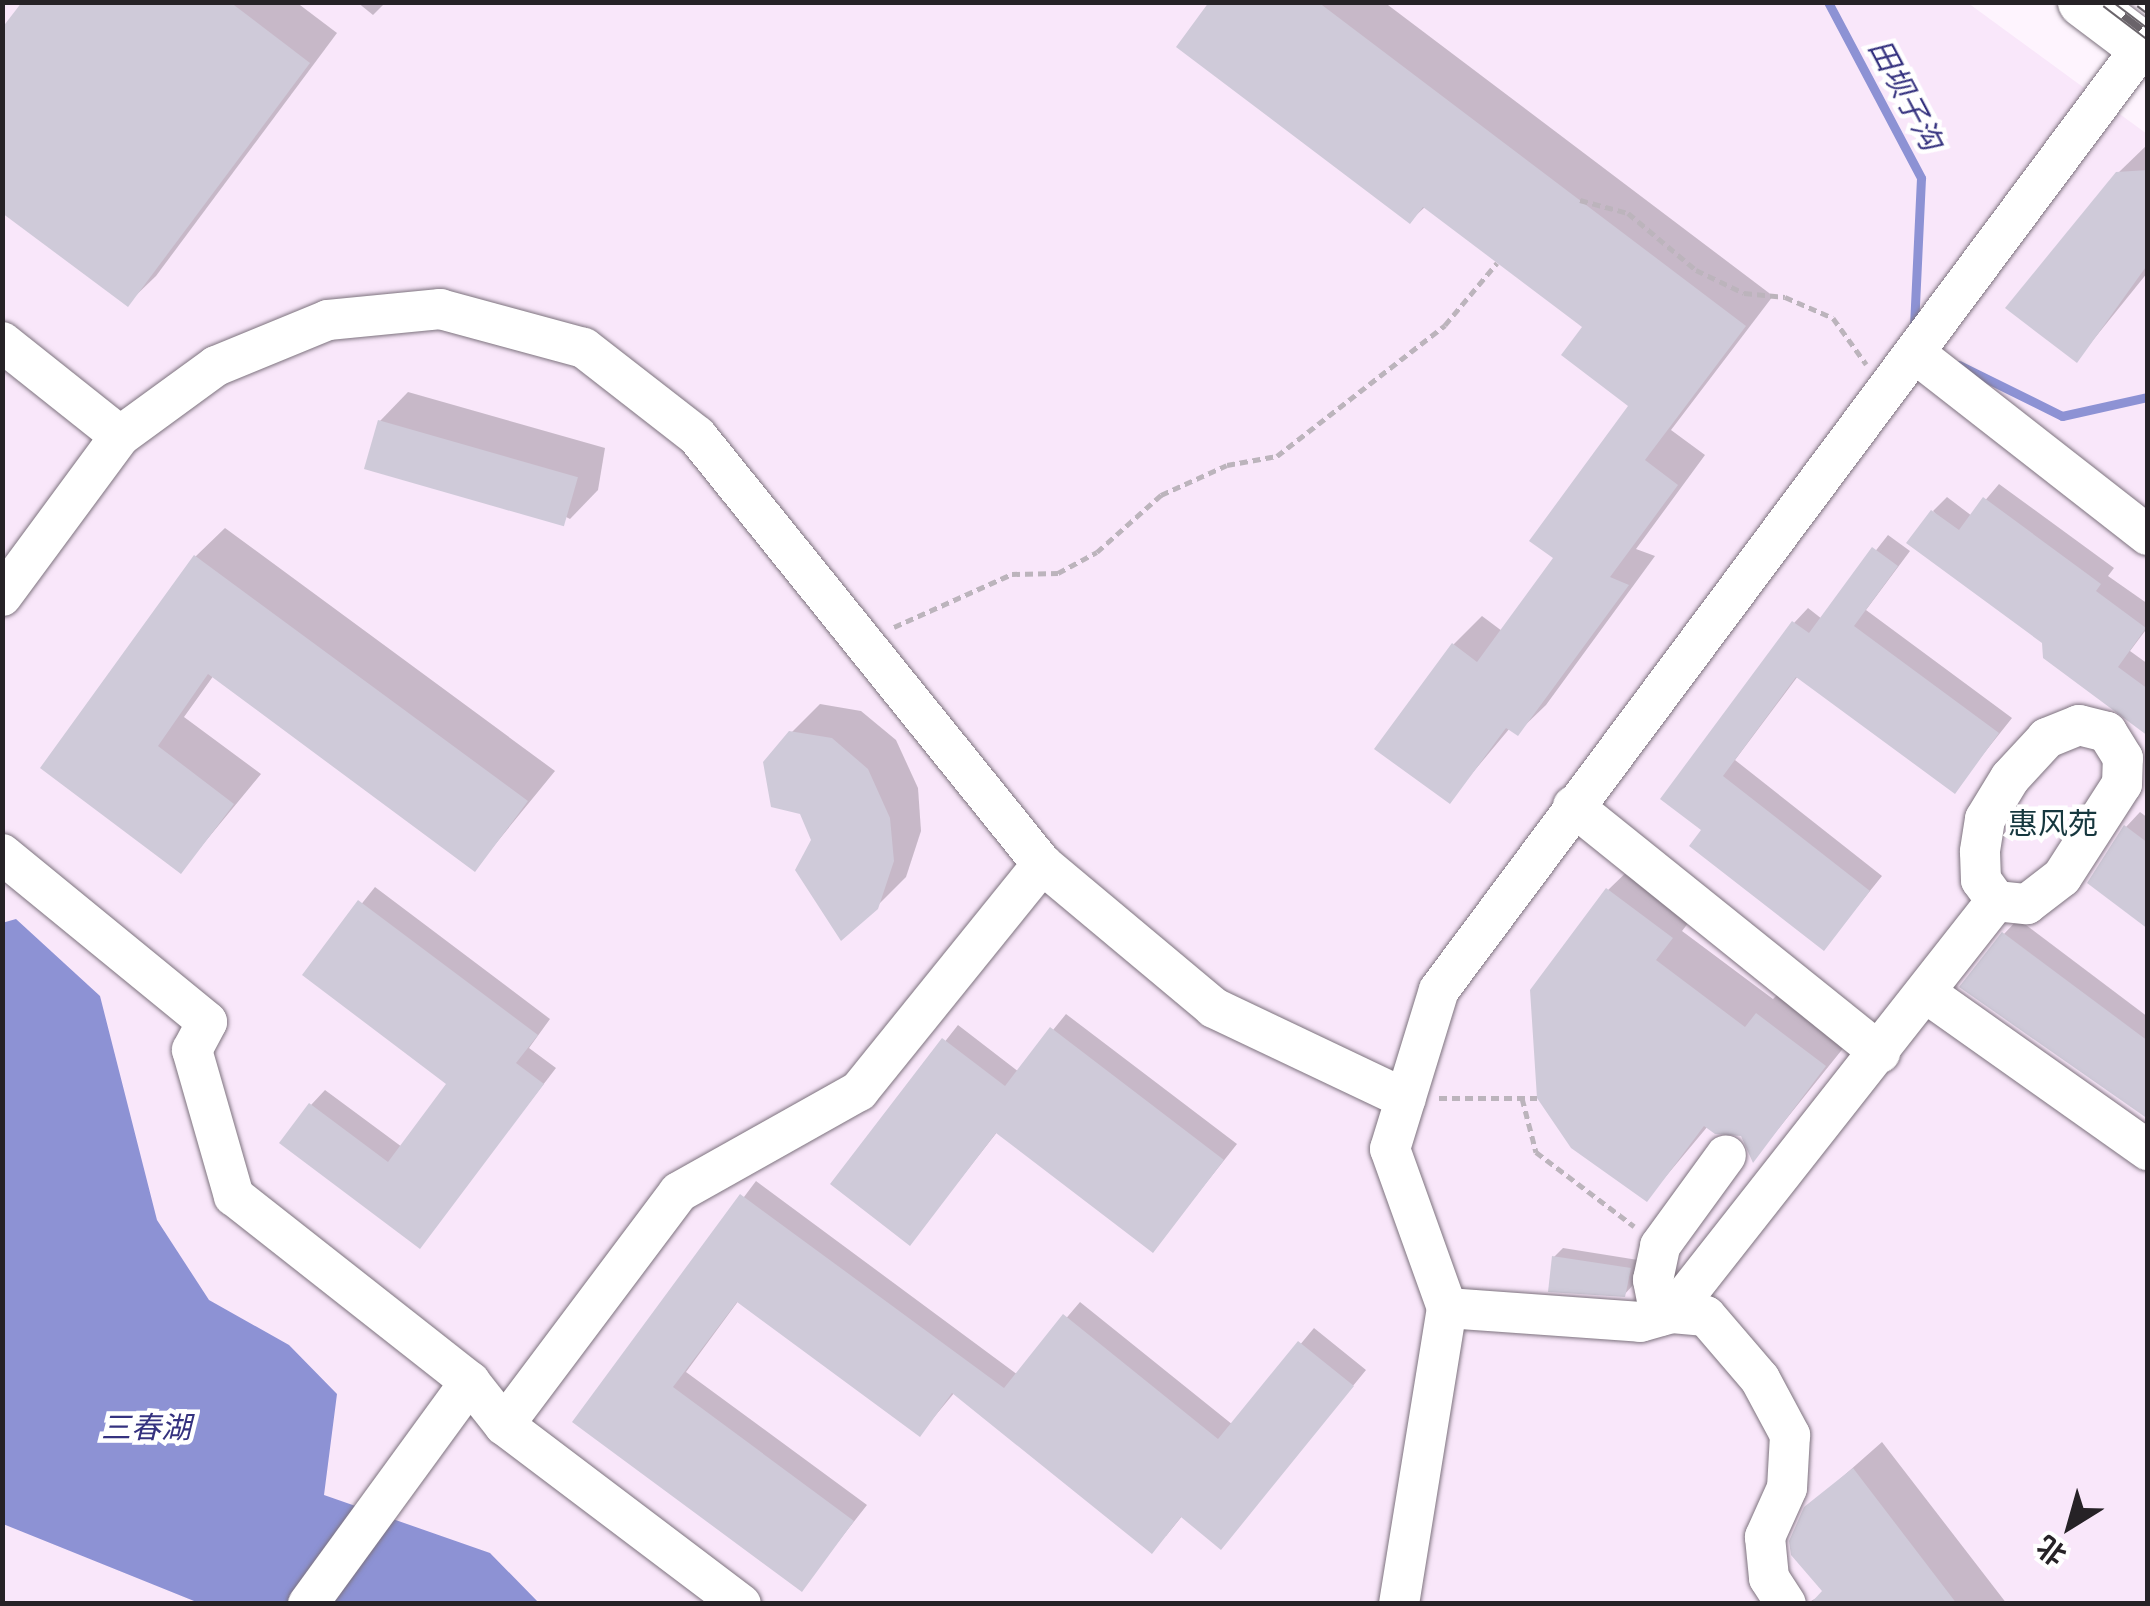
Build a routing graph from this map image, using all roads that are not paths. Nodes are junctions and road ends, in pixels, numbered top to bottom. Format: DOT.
graph roads {
  1 [pos="2083,2"];
  2 [pos="2144,49"];
  3 [pos="2,342"];
  4 [pos="1916,354"];
  5 [pos="120,436"];
  6 [pos="2148,535"];
  7 [pos="2,596"];
  8 [pos="1572,806"];
  9 [pos="2,854"];
  10 [pos="1042,864"];
  11 [pos="1996,901"];
  12 [pos="1940,1003"];
  13 [pos="1880,1053"];
  14 [pos="1406,1098"];
  15 [pos="2148,1150"];
  16 [pos="1726,1155"];
  17 [pos="1447,1308"];
  18 [pos="1666,1315"];
  19 [pos="470,1382"];
  20 [pos="504,1425"];
  21 [pos="308,1604"];
  22 [pos="741,1604"];
  23 [pos="1398,1604"];
  24 [pos="1786,1604"];
  1 -- 2 [label="main road"];
  2 -- 4 [label="street"];
  3 -- 5 [label="street"];
  4 -- 6 [label="street"];
  4 -- 8 [label="street"];
  5 -- 7 [label="street"];
  5 -- 10 [label="street"];
  8 -- 13 [label="street"];
  8 -- 14 [label="street"];
  9 -- 19 [label="street"];
  10 -- 14 [label="street"];
  10 -- 20 [label="street"];
  11 -- 13 [label="street"];
  12 -- 15 [label="street"];
  13 -- 18 [label="street"];
  14 -- 17 [label="street"];
  16 -- 18 [label="street"];
  17 -- 18 [label="street"];
  17 -- 23 [label="street"];
  18 -- 24 [label="street"];
  19 -- 20 [label="street"];
  19 -- 21 [label="street"];
  20 -- 22 [label="street"];
}
